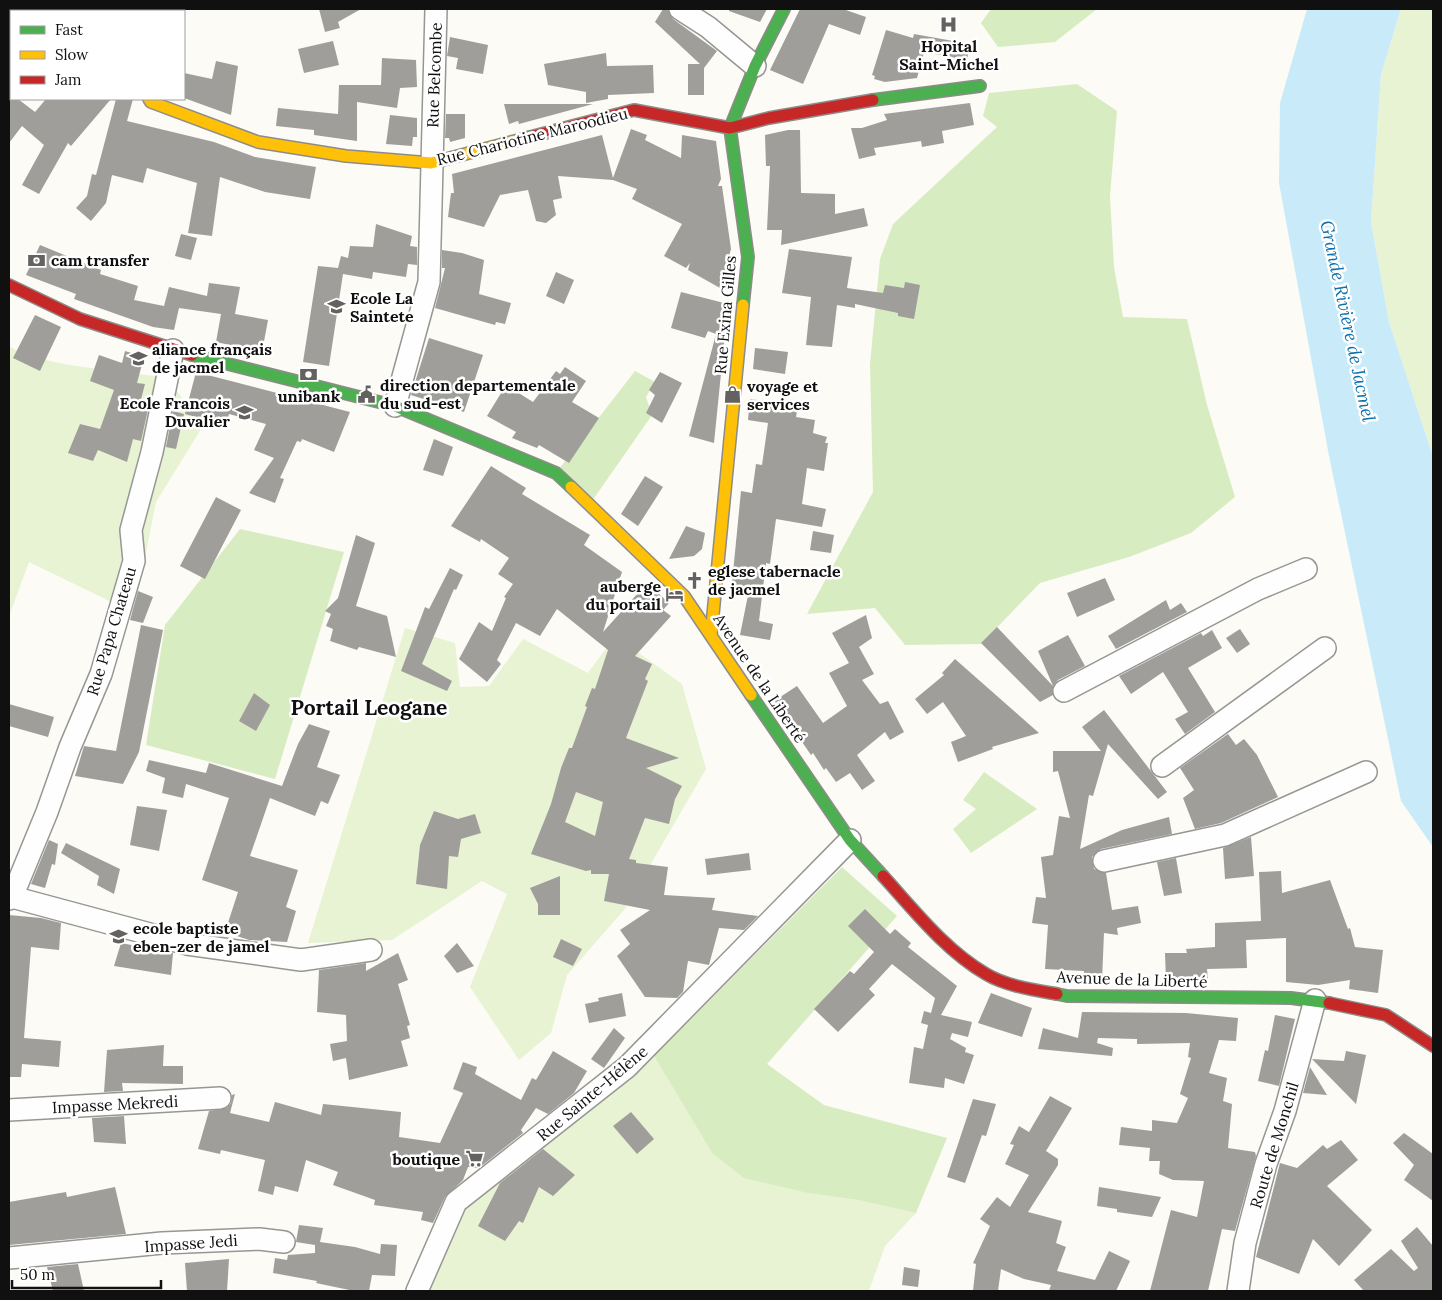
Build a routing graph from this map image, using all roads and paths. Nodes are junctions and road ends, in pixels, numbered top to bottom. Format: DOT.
graph roads {
  1 [pos="436,9"];
  2 [pos="680,9"];
  3 [pos="784,9"];
  4 [pos="755,66"];
  5 [pos="980,86"];
  6 [pos="150,100"];
  7 [pos="730,128"];
  8 [pos="431,162"];
  9 [pos="9,285"];
  10 [pos="173,350"];
  11 [pos="395,406"];
  12 [pos="1306,569"];
  13 [pos="711,635"];
  14 [pos="1325,648"];
  15 [pos="1064,691"];
  16 [pos="1162,766"];
  17 [pos="1366,772"];
  18 [pos="850,840"];
  19 [pos="1104,861"];
  20 [pos="10,898"];
  21 [pos="372,950"];
  22 [pos="1314,1000"];
  23 [pos="1433,1046"];
  24 [pos="220,1098"];
  25 [pos="9,1110"];
  26 [pos="284,1242"];
  27 [pos="9,1258"];
  28 [pos="417,1291"];
  29 [pos="1238,1291"];
  1 -- 8 [label="street, Rue Belcombe"];
  2 -- 4 [label="street"];
  3 -- 4 [label="main road, Rue Exina Gilles"];
  4 -- 7 [label="main road, Rue Exina Gilles"];
  5 -- 7 [label="main road, Rue Chariotine Maroodieu"];
  6 -- 8 [label="main road, Rue Chariotine Maroodieu"];
  7 -- 8 [label="main road, Rue Chariotine Maroodieu"];
  7 -- 13 [label="main road, Rue Exina Gilles"];
  8 -- 11 [label="street, Rue Belcombe"];
  9 -- 10 [label="main road, Avenue de la Liberté"];
  10 -- 11 [label="main road, Avenue de la Liberté"];
  10 -- 20 [label="street, Rue Papa Chateau"];
  11 -- 13 [label="main road, Avenue de la Liberté"];
  12 -- 15 [label="street"];
  13 -- 18 [label="main road, Avenue de la Liberté"];
  14 -- 16 [label="street"];
  17 -- 19 [label="street"];
  18 -- 22 [label="main road, Avenue de la Liberté"];
  18 -- 28 [label="street, Rue Sainte-Hélène"];
  20 -- 21 [label="street"];
  22 -- 23 [label="main road, Avenue de la Liberté"];
  22 -- 29 [label="street, Route de Monchil"];
  24 -- 25 [label="street, Impasse Mekredi"];
  26 -- 27 [label="street, Impasse Jedi"];
}
